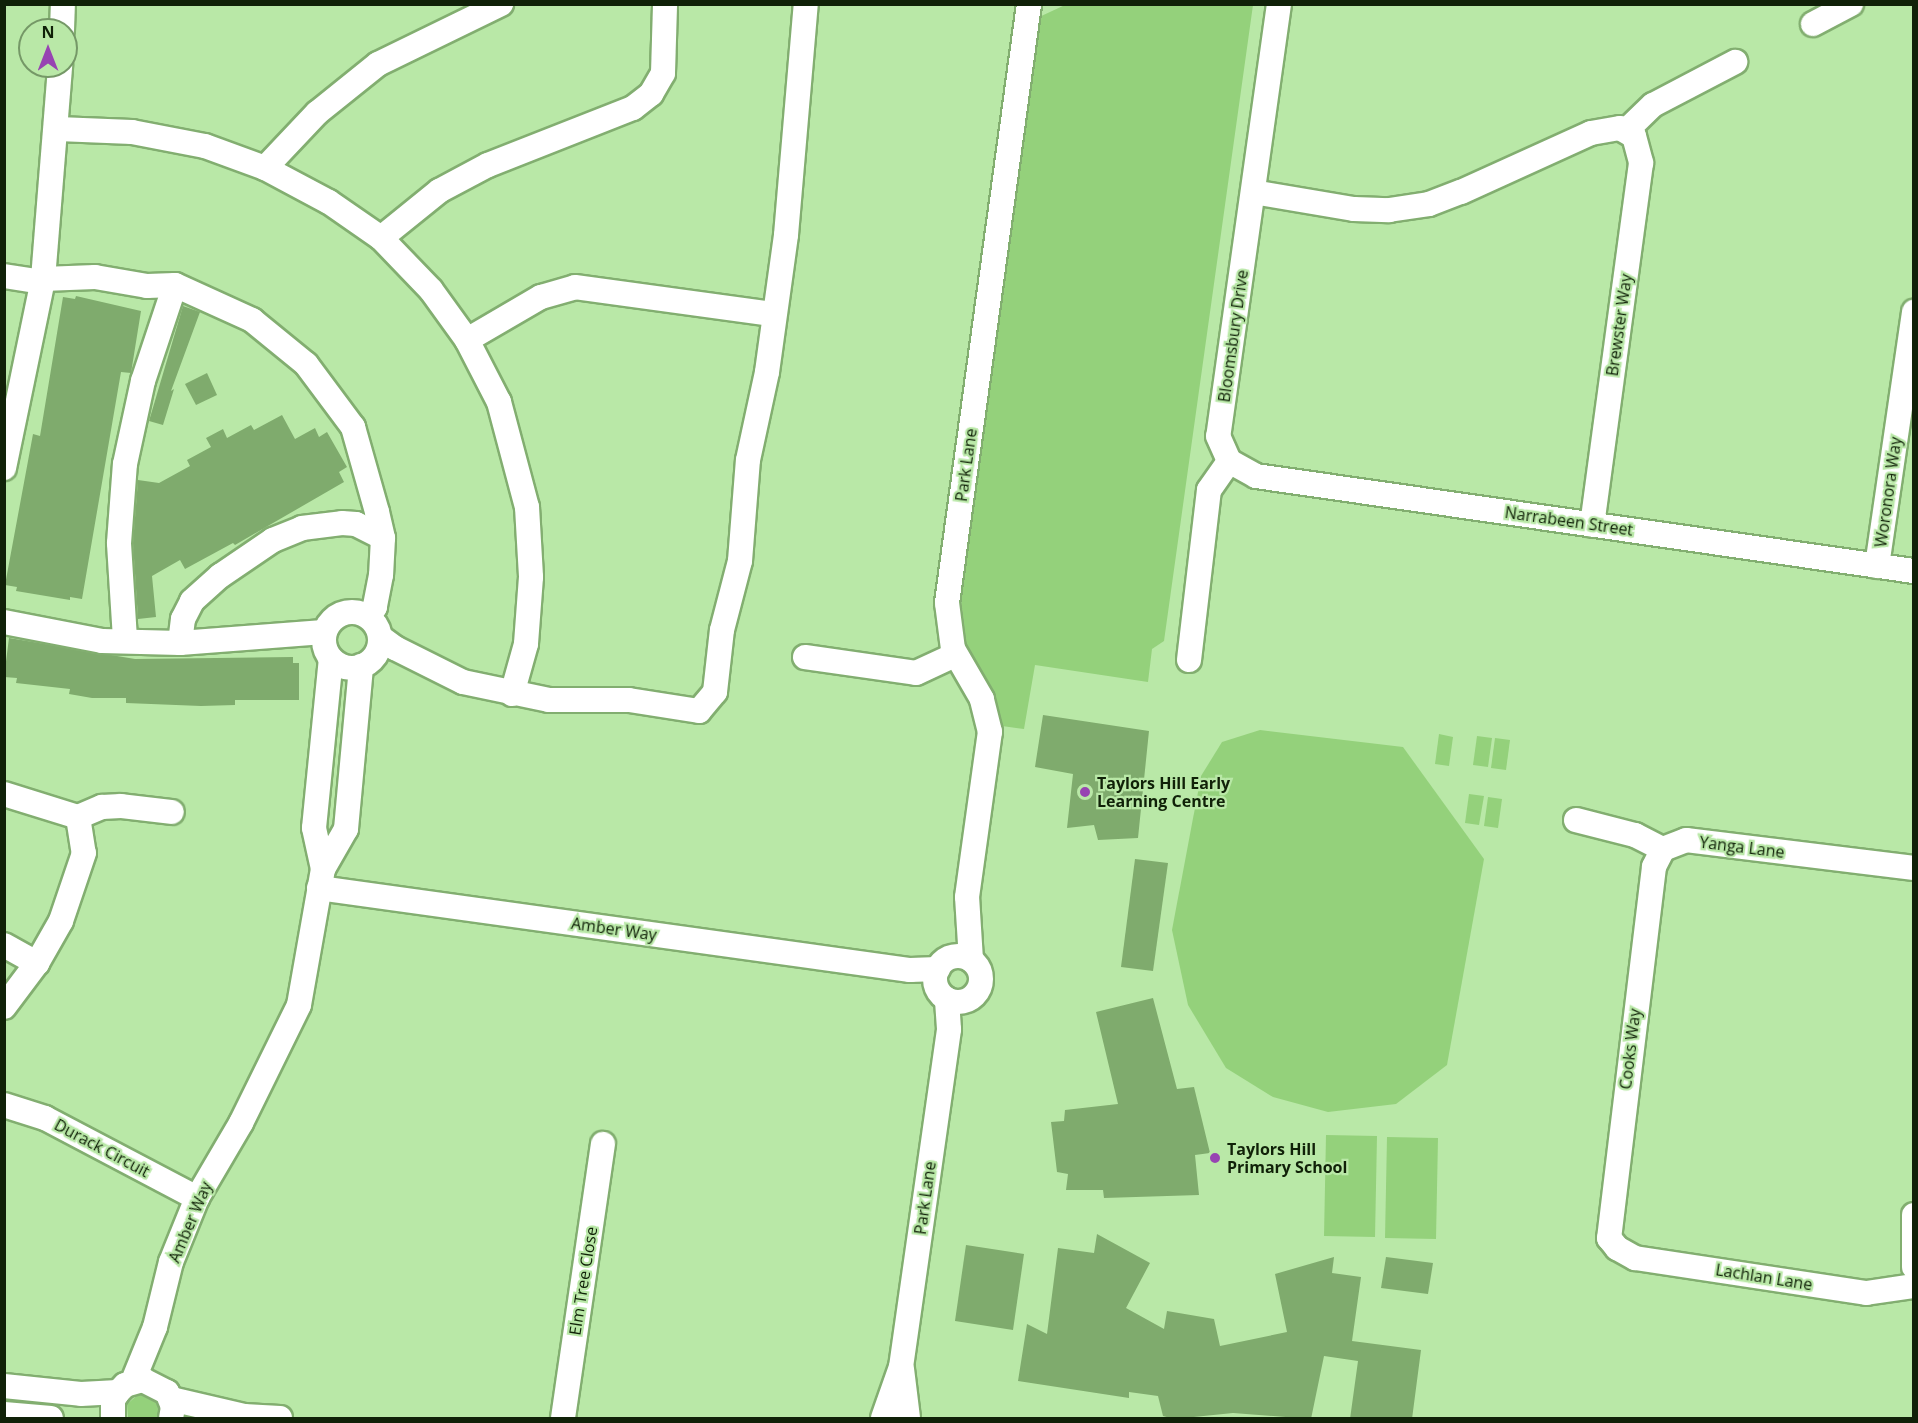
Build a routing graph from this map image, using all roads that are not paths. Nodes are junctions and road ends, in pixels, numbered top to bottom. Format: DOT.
graph roads {
  1 [pos="501,4"];
  2 [pos="665,4"];
  3 [pos="806,4"];
  4 [pos="1029,4"];
  5 [pos="1279,4"];
  6 [pos="1851,4"];
  7 [pos="1813,24"];
  8 [pos="1734,62"];
  9 [pos="60,78"];
  10 [pos="58,129"];
  11 [pos="1627,130"];
  12 [pos="265,168"];
  13 [pos="1253,192"];
  14 [pos="381,238"];
  15 [pos="4,276"];
  16 [pos="43,281"];
  17 [pos="175,285"];
  18 [pos="1914,312"];
  19 [pos="772,314"];
  20 [pos="467,340"];
  21 [pos="1229,461"];
  22 [pos="4,468"];
  23 [pos="1592,525"];
  24 [pos="383,538"];
  25 [pos="1877,566"];
  26 [pos="1914,571"];
  27 [pos="368,616"];
  28 [pos="4,622"];
  29 [pos="324,632"];
  30 [pos="380,637"];
  31 [pos="124,639"];
  32 [pos="180,643"];
  33 [pos="956,655"];
  34 [pos="805,657"];
  35 [pos="331,659"];
  36 [pos="1189,660"];
  37 [pos="361,666"];
  38 [pos="512,694"];
  39 [pos="4,794"];
  40 [pos="172,812"];
  41 [pos="78,817"];
  42 [pos="1576,820"];
  43 [pos="1663,849"];
  44 [pos="1914,868"];
  45 [pos="321,878"];
  46 [pos="4,945"];
  47 [pos="37,963"];
  48 [pos="951,979"];
  49 [pos="4,1007"];
  50 [pos="4,1105"];
  51 [pos="603,1144"];
  52 [pos="197,1198"];
  53 [pos="1914,1215"];
  54 [pos="1617,1248"];
  55 [pos="1914,1267"];
  56 [pos="1914,1286"];
  57 [pos="155,1328"];
  58 [pos="901,1367"];
  59 [pos="4,1386"];
  60 [pos="126,1387"];
  61 [pos="168,1401"];
  62 [pos="4,1414"];
  63 [pos="234,1417"];
  64 [pos="51,1419"];
  65 [pos="113,1419"];
  66 [pos="280,1419"];
  67 [pos="563,1419"];
  68 [pos="883,1419"];
  69 [pos="908,1419"];
  1 -- 12 [label="street"];
  2 -- 14 [label="street"];
  3 -- 19 [label="street"];
  4 -- 33 [label="street, Park Lane"];
  5 -- 13 [label="street, Bloomsbury Drive"];
  6 -- 7 [label="street"];
  8 -- 11 [label="street"];
  9 -- 10 [label="street"];
  10 -- 12 [label="street"];
  10 -- 16 [label="street"];
  11 -- 13 [label="street"];
  11 -- 23 [label="street, Brewster Way"];
  12 -- 14 [label="street"];
  13 -- 21 [label="street, Bloomsbury Drive"];
  14 -- 20 [label="street"];
  15 -- 16 [label="street"];
  16 -- 17 [label="street"];
  16 -- 22 [label="street"];
  17 -- 24 [label="street"];
  17 -- 31 [label="street"];
  18 -- 25 [label="street, Woronora Way"];
  19 -- 20 [label="street"];
  19 -- 38 [label="street"];
  20 -- 38 [label="street"];
  21 -- 23 [label="street, Narrabeen Street"];
  21 -- 36 [label="street"];
  23 -- 25 [label="street, Narrabeen Street"];
  24 -- 27 [label="street"];
  24 -- 32 [label="street"];
  25 -- 26 [label="street, Narrabeen Street"];
  27 -- 29 [label="street"];
  27 -- 30 [label="street"];
  28 -- 31 [label="street"];
  29 -- 32 [label="street"];
  29 -- 35 [label="street"];
  30 -- 37 [label="street"];
  30 -- 38 [label="street"];
  31 -- 32 [label="street"];
  33 -- 34 [label="street"];
  33 -- 48 [label="street, Park Lane"];
  35 -- 37 [label="street"];
  35 -- 45 [label="street"];
  37 -- 45 [label="street"];
  39 -- 41 [label="street"];
  40 -- 41 [label="street"];
  41 -- 47 [label="street"];
  42 -- 43 [label="street"];
  43 -- 44 [label="street, Yanga Lane"];
  43 -- 54 [label="street, Cooks Way"];
  45 -- 48 [label="street, Amber Way"];
  45 -- 52 [label="street, Amber Way"];
  46 -- 47 [label="street"];
  47 -- 49 [label="street"];
  48 -- 58 [label="street, Park Lane"];
  50 -- 52 [label="street, Durack Circuit"];
  51 -- 67 [label="street, Elm Tree Close"];
  52 -- 57 [label="street, Amber Way"];
  53 -- 55 [label="street"];
  54 -- 56 [label="street, Lachlan Lane"];
  57 -- 60 [label="street, Amber Way"];
  57 -- 61 [label="street, Amber Way"];
  58 -- 68 [label="street, Park Lane"];
  58 -- 69 [label="street, Park Lane"];
  59 -- 60 [label="street"];
  60 -- 61 [label="street"];
  60 -- 65 [label="street, Amber Way"];
  61 -- 63 [label="street"];
  62 -- 64 [label="street"];
  63 -- 66 [label="street"];
}
